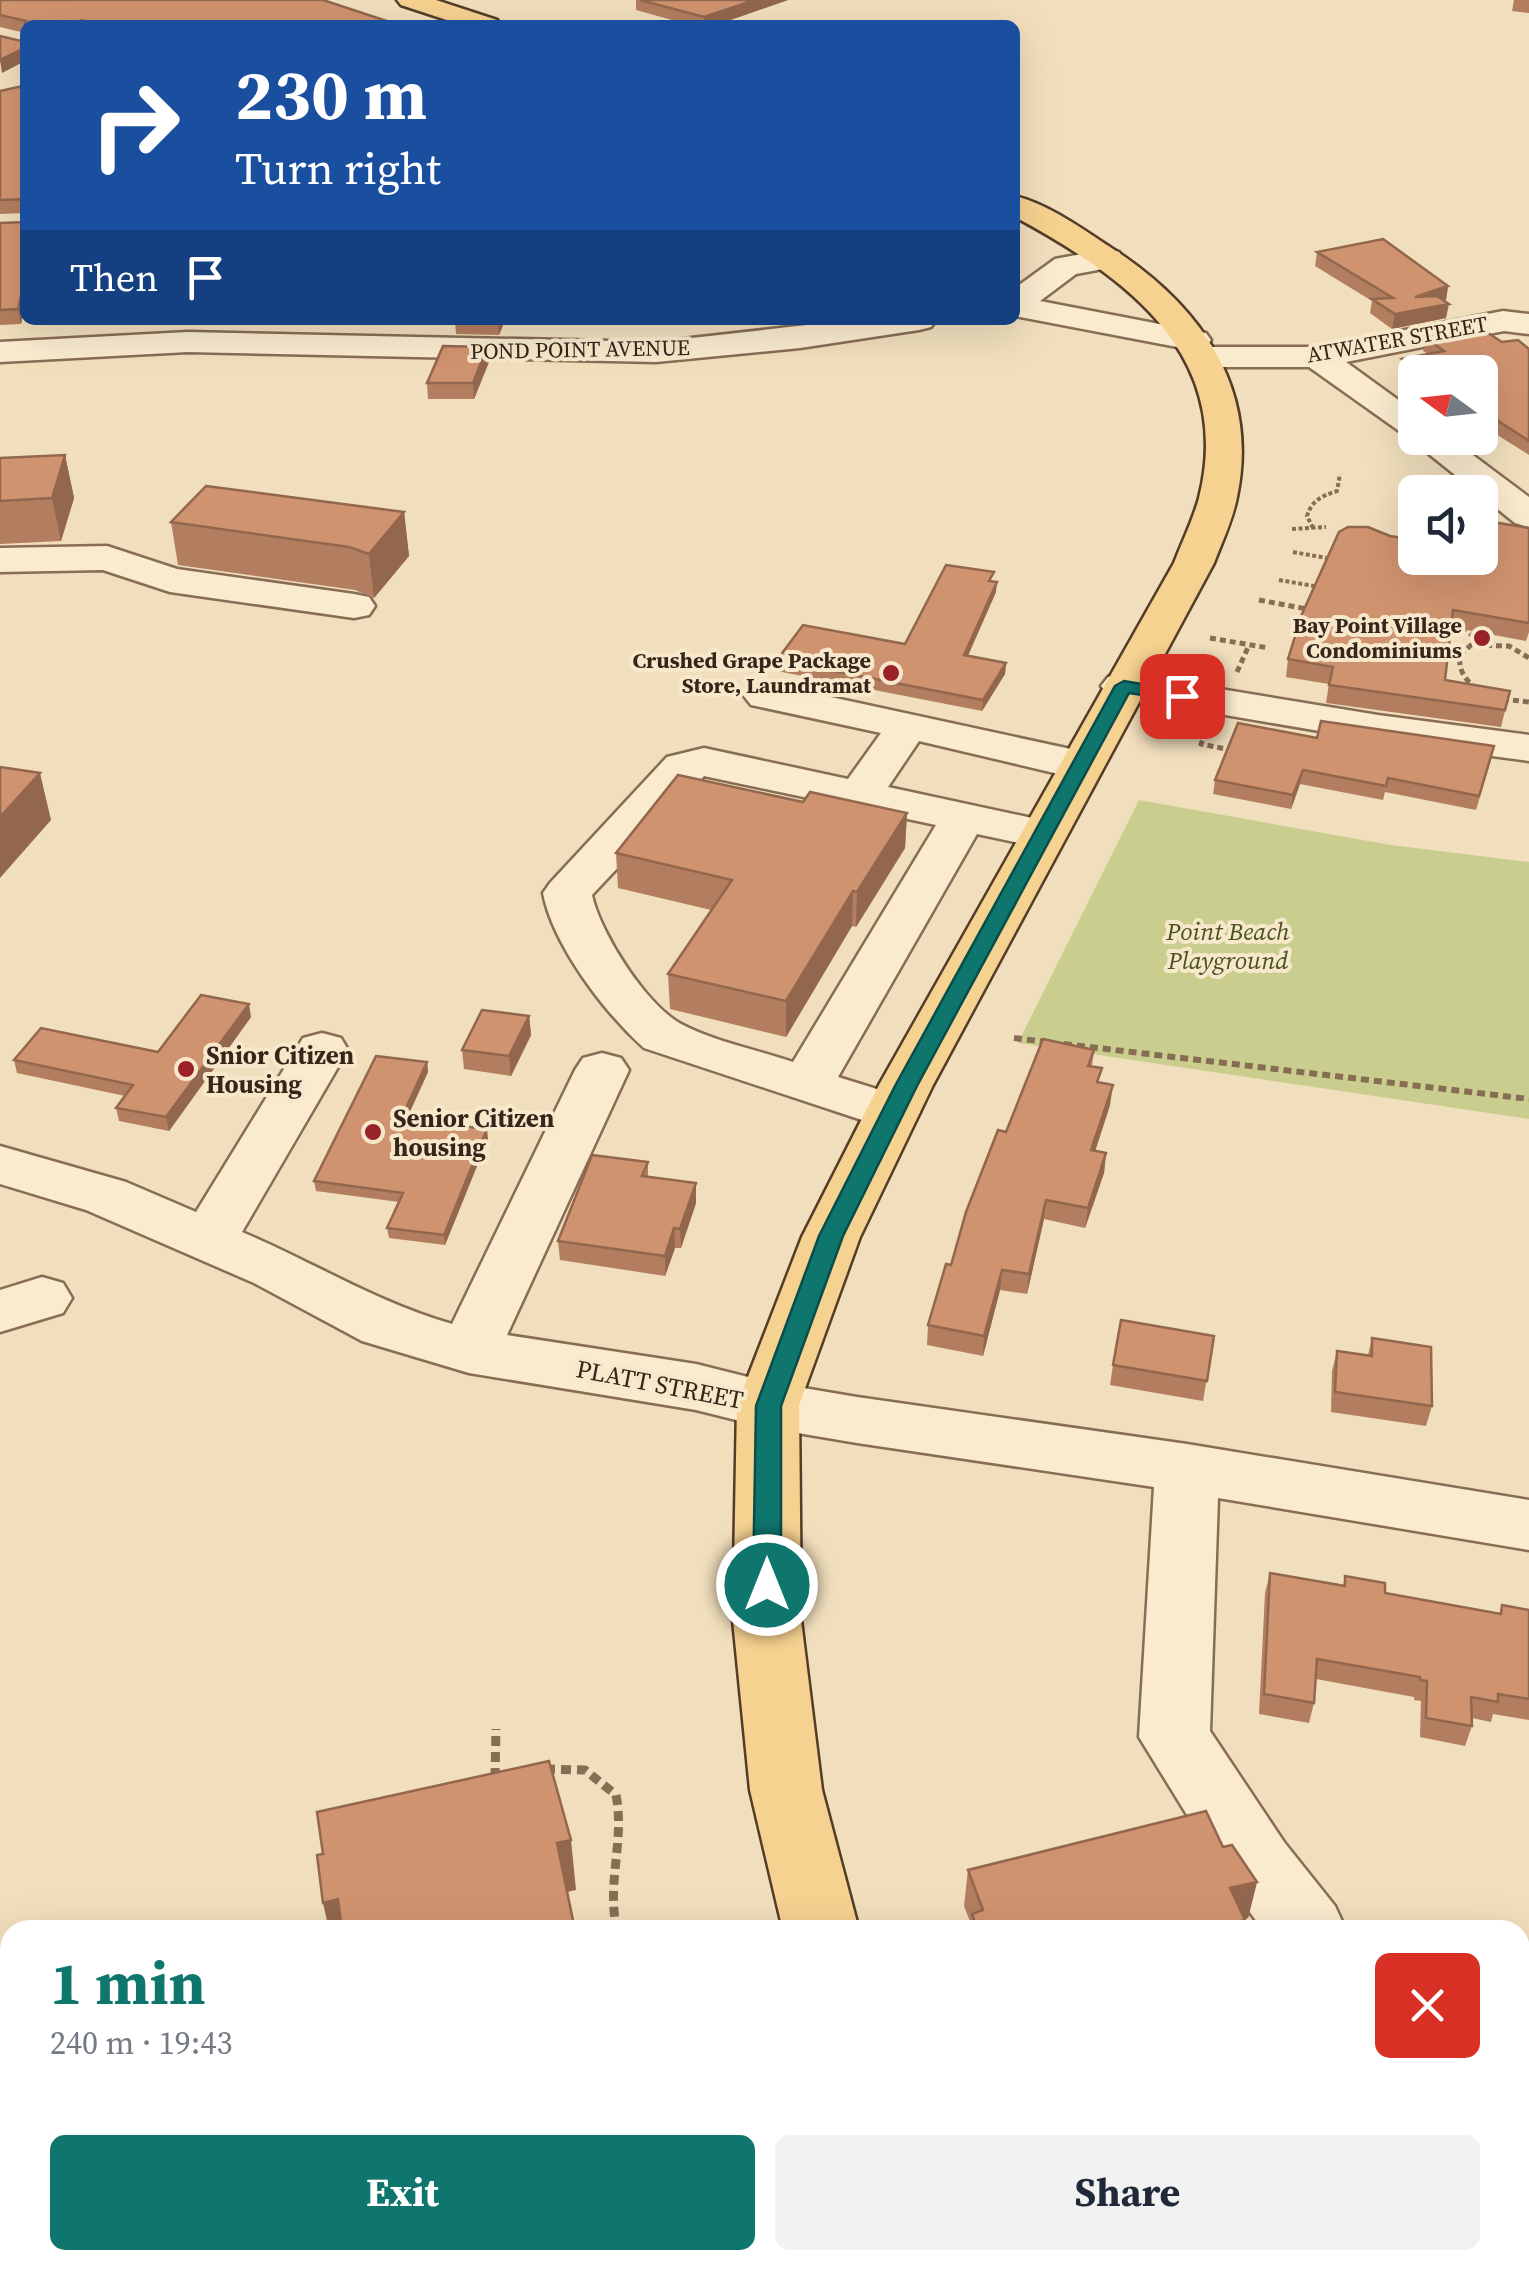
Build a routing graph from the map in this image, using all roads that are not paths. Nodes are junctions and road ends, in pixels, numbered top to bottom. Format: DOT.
graph roads {
  1 [pos="410,0"];
  2 [pos="472,20"];
  3 [pos="1020,207"];
  4 [pos="1108,259"];
  5 [pos="1020,301"];
  6 [pos="1020,306"];
  7 [pos="1520,318"];
  8 [pos="880,325"];
  9 [pos="1200,348"];
  10 [pos="0,352"];
  11 [pos="1316,357"];
  12 [pos="1398,417"];
  13 [pos="1449,455"];
  14 [pos="1529,516"];
  15 [pos="0,560"];
  16 [pos="354,606"];
  17 [pos="1124,686"];
  18 [pos="766,696"];
  19 [pos="908,725"];
  20 [pos="1529,748"];
  21 [pos="1080,765"];
  22 [pos="862,794"];
  23 [pos="965,815"];
  24 [pos="1043,834"];
  25 [pos="322,1050"];
  26 [pos="602,1070"];
  27 [pos="806,1085"];
  28 [pos="893,1112"];
  29 [pos="0,1165"];
  30 [pos="208,1240"];
  31 [pos="469,1351"];
  32 [pos="768,1406"];
  33 [pos="1187,1468"];
  34 [pos="1529,1524"];
  35 [pos="818,1920"];
  36 [pos="1300,1920"];
  1 -- 2 [label="main road"];
  3 -- 4 [label="main road"];
  4 -- 5 [label="street"];
  4 -- 9 [label="main road"];
  6 -- 9 [label="street"];
  7 -- 11 [label="street, ATWATER STREET"];
  8 -- 10 [label="street, POND POINT AVENUE"];
  9 -- 11 [label="street, ATWATER STREET"];
  9 -- 17 [label="main road"];
  11 -- 12 [label="street"];
  13 -- 14 [label="street"];
  15 -- 16 [label="street"];
  17 -- 20 [label="street"];
  17 -- 21 [label="main road"];
  18 -- 19 [label="street"];
  19 -- 21 [label="street"];
  19 -- 22 [label="street"];
  21 -- 24 [label="main road"];
  22 -- 23 [label="street"];
  22 -- 27 [label="street"];
  23 -- 24 [label="street"];
  23 -- 27 [label="street"];
  24 -- 28 [label="main road"];
  25 -- 30 [label="street"];
  26 -- 31 [label="street"];
  27 -- 28 [label="street"];
  28 -- 32 [label="main road"];
  29 -- 30 [label="street, PLATT STREET"];
  30 -- 31 [label="street, PLATT STREET"];
  31 -- 32 [label="street, PLATT STREET"];
  32 -- 33 [label="street, PLATT STREET"];
  32 -- 35 [label="main road"];
  33 -- 34 [label="street, PLATT STREET"];
  33 -- 36 [label="street"];
}
